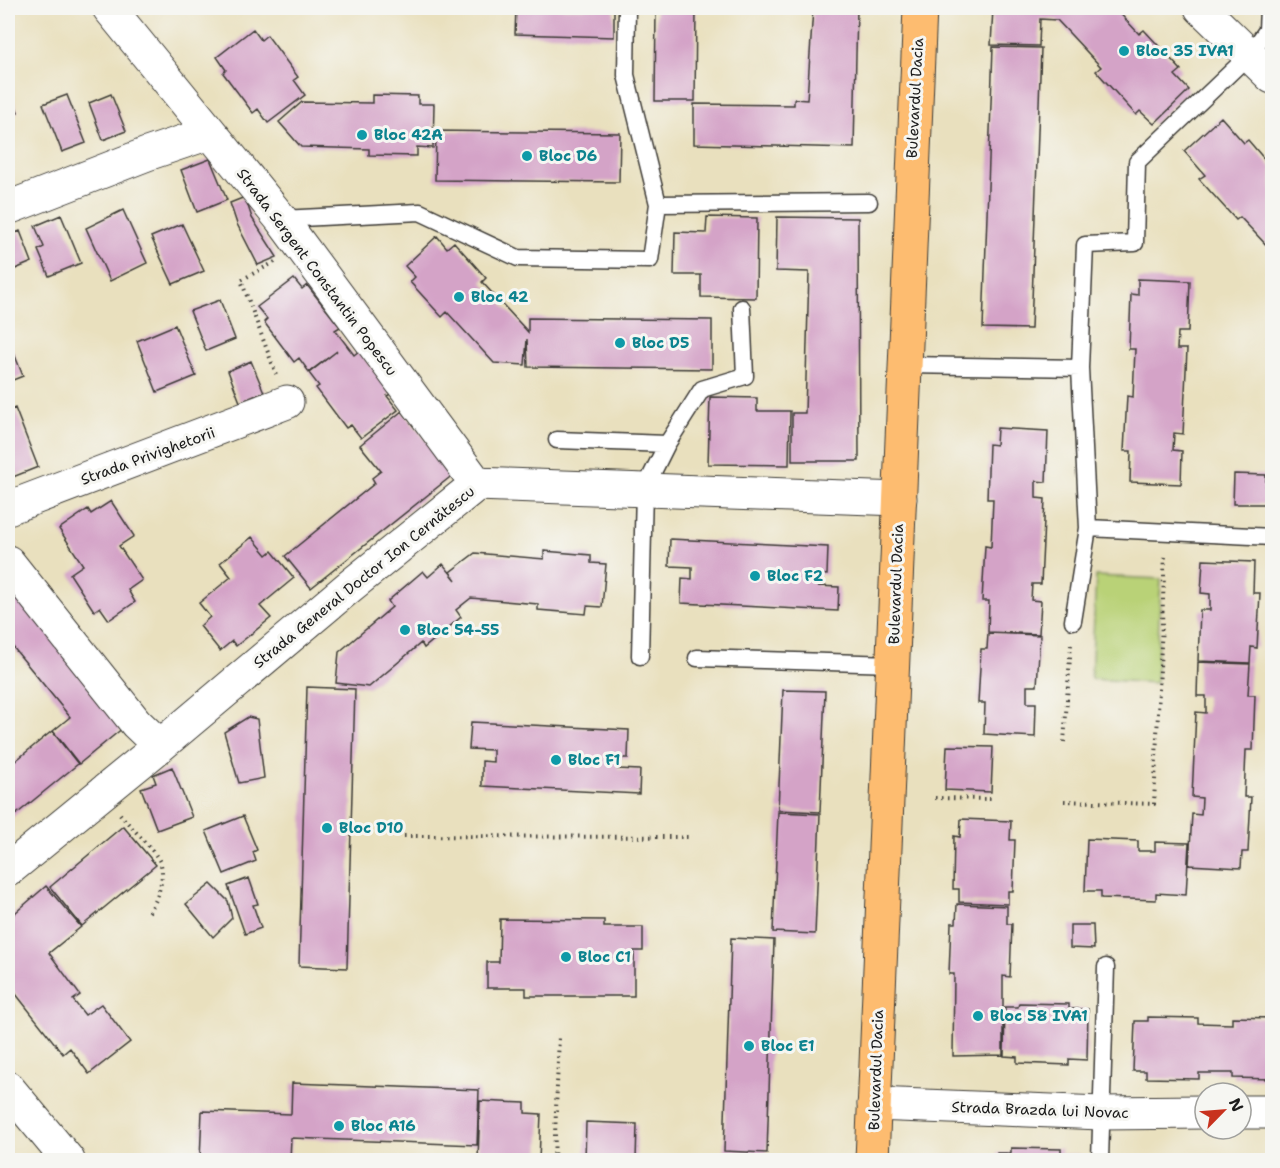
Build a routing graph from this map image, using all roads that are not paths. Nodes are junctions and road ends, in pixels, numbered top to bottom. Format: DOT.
graph roads {
  1 [pos="109,8"];
  2 [pos="627,8"];
  3 [pos="920,8"];
  4 [pos="1201,8"];
  5 [pos="1268,8"];
  6 [pos="1261,65"];
  7 [pos="209,133"];
  8 [pos="869,202"];
  9 [pos="658,204"];
  10 [pos="8,208"];
  11 [pos="281,219"];
  12 [pos="742,308"];
  13 [pos="906,365"];
  14 [pos="1080,368"];
  15 [pos="287,402"];
  16 [pos="557,440"];
  17 [pos="667,444"];
  18 [pos="477,484"];
  19 [pos="644,490"];
  20 [pos="900,499"];
  21 [pos="8,508"];
  22 [pos="1088,528"];
  23 [pos="1272,537"];
  24 [pos="8,562"];
  25 [pos="1073,621"];
  26 [pos="640,656"];
  27 [pos="697,658"];
  28 [pos="893,664"];
  29 [pos="160,746"];
  30 [pos="8,870"];
  31 [pos="1106,967"];
  32 [pos="8,1088"];
  33 [pos="874,1104"];
  34 [pos="1193,1112"];
  35 [pos="1253,1112"];
  36 [pos="1272,1112"];
  37 [pos="1101,1113"];
  38 [pos="68,1161"];
  39 [pos="872,1161"];
  40 [pos="1100,1161"];
  1 -- 7 [label="street, Strada Sergent Constantin Popescu"];
  2 -- 9 [label="lane"];
  3 -- 13 [label="main road, Bulevardul Dacia"];
  4 -- 6 [label="street"];
  5 -- 6 [label="lane"];
  6 -- 14 [label="lane"];
  7 -- 10 [label="street"];
  7 -- 11 [label="street, Strada Sergent Constantin Popescu"];
  8 -- 9 [label="lane"];
  9 -- 11 [label="lane"];
  11 -- 18 [label="street, Strada Sergent Constantin Popescu"];
  12 -- 17 [label="lane"];
  13 -- 14 [label="lane"];
  13 -- 20 [label="main road, Bulevardul Dacia"];
  14 -- 22 [label="lane"];
  15 -- 21 [label="street, Strada Privighetorii"];
  16 -- 17 [label="lane"];
  17 -- 19 [label="lane"];
  18 -- 19 [label="street, Strada General Doctor Ion Cernătescu"];
  18 -- 29 [label="street, Strada General Doctor Ion Cernătescu"];
  19 -- 20 [label="street, Strada General Doctor Ion Cernătescu"];
  19 -- 26 [label="lane"];
  20 -- 28 [label="main road, Bulevardul Dacia"];
  22 -- 23 [label="lane"];
  22 -- 25 [label="lane"];
  24 -- 29 [label="street"];
  27 -- 28 [label="lane"];
  28 -- 33 [label="main road, Bulevardul Dacia"];
  29 -- 30 [label="street, Strada General Doctor Ion Cernătescu"];
  31 -- 37 [label="lane"];
  32 -- 38 [label="street"];
  33 -- 37 [label="street, Strada Brazda lui Novac"];
  33 -- 39 [label="main road, Bulevardul Dacia"];
  34 -- 37 [label="street, Strada Brazda lui Novac"];
  35 -- 36 [label="street"];
  37 -- 40 [label="lane"];
}
